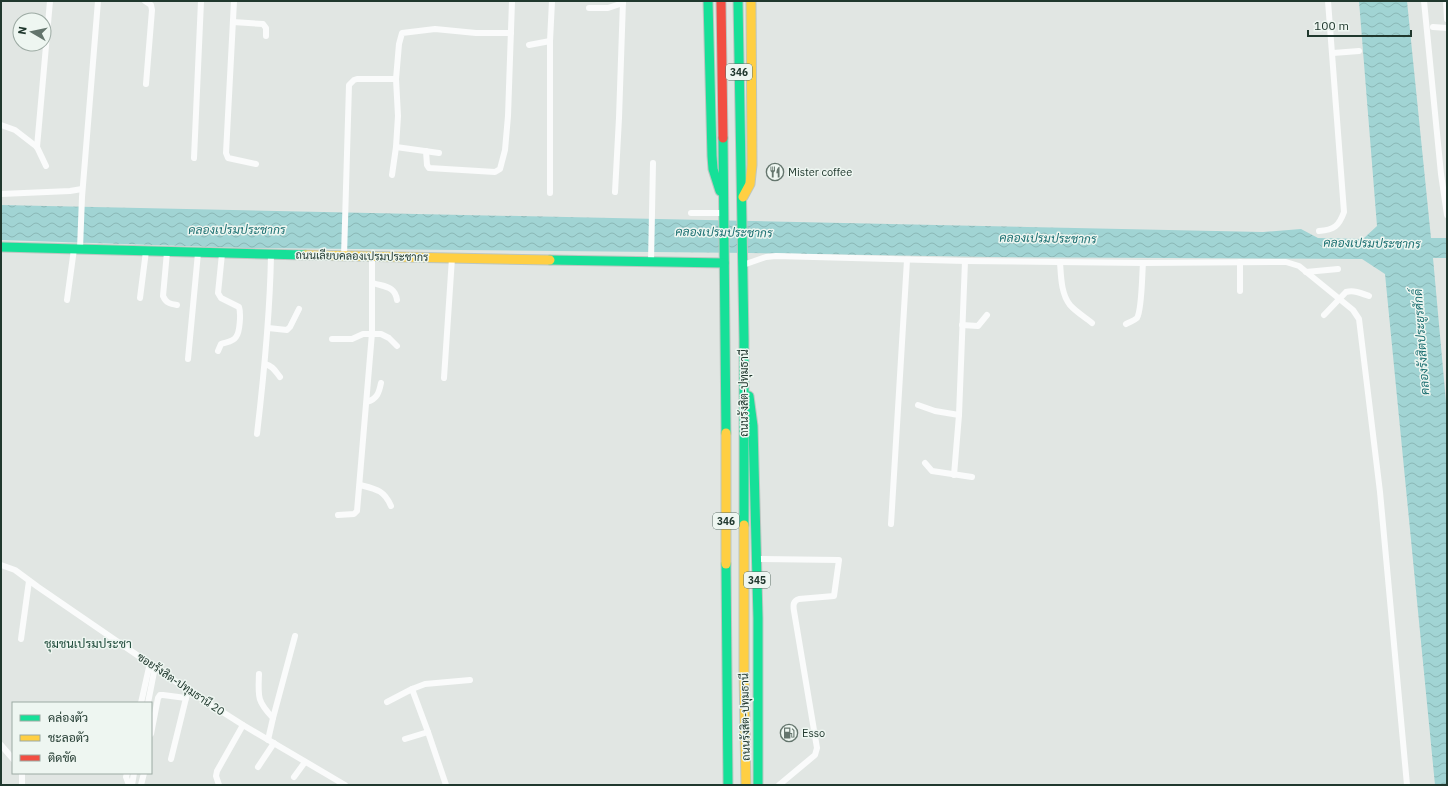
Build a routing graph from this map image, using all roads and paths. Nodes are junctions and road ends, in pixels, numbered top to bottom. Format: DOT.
graph roads {
  1 [pos="50,1"];
  2 [pos="98,1"];
  3 [pos="146,1"];
  4 [pos="201,1"];
  5 [pos="234,1"];
  6 [pos="512,1"];
  7 [pos="552,1"];
  8 [pos="708,1"];
  9 [pos="721,1"];
  10 [pos="738,1"];
  11 [pos="751,1"];
  12 [pos="1328,1"];
  13 [pos="1424,1"];
  14 [pos="1446,1"];
  15 [pos="623,2"];
  16 [pos="589,8"];
  17 [pos="1447,19"];
  18 [pos="233,22"];
  19 [pos="1433,27"];
  20 [pos="1447,28"];
  21 [pos="511,33"];
  22 [pos="266,36"];
  23 [pos="550,41"];
  24 [pos="529,45"];
  25 [pos="1359,51"];
  26 [pos="1333,53"];
  27 [pos="396,79"];
  28 [pos="146,84"];
  29 [pos="1,125"];
  30 [pos="37,147"];
  31 [pos="396,147"];
  32 [pos="426,152"];
  33 [pos="439,153"];
  34 [pos="194,158"];
  35 [pos="653,163"];
  36 [pos="256,164"];
  37 [pos="46,166"];
  38 [pos="392,175"];
  39 [pos="82,189"];
  40 [pos="614,192"];
  41 [pos="550,193"];
  42 [pos="1,194"];
  43 [pos="742,200"];
  44 [pos="724,203"];
  45 [pos="692,213"];
  46 [pos="724,215"];
  47 [pos="1447,215"];
  48 [pos="1319,231"];
  49 [pos="1,246"];
  50 [pos="78,247"];
  51 [pos="146,251"];
  52 [pos="167,252"];
  53 [pos="198,253"];
  54 [pos="222,254"];
  55 [pos="344,254"];
  56 [pos="271,255"];
  57 [pos="372,256"];
  58 [pos="452,258"];
  59 [pos="651,260"];
  60 [pos="724,260"];
  61 [pos="907,260"];
  62 [pos="743,261"];
  63 [pos="965,261"];
  64 [pos="1060,262"];
  65 [pos="1240,262"];
  66 [pos="1143,263"];
  67 [pos="1338,269"];
  68 [pos="1306,272"];
  69 [pos="373,283"];
  70 [pos="1240,291"];
  71 [pos="1369,296"];
  72 [pos="140,298"];
  73 [pos="1338,298"];
  74 [pos="67,300"];
  75 [pos="397,300"];
  76 [pos="177,306"];
  77 [pos="299,309"];
  78 [pos="987,315"];
  79 [pos="1324,315"];
  80 [pos="1092,323"];
  81 [pos="1126,324"];
  82 [pos="962,326"];
  83 [pos="268,328"];
  84 [pos="372,333"];
  85 [pos="332,339"];
  86 [pos="397,346"];
  87 [pos="218,350"];
  88 [pos="188,359"];
  89 [pos="265,364"];
  90 [pos="280,377"];
  91 [pos="744,377"];
  92 [pos="444,378"];
  93 [pos="381,383"];
  94 [pos="367,402"];
  95 [pos="918,405"];
  96 [pos="959,415"];
  97 [pos="257,434"];
  98 [pos="925,463"];
  99 [pos="954,475"];
  100 [pos="972,477"];
  101 [pos="360,485"];
  102 [pos="391,506"];
  103 [pos="338,515"];
  104 [pos="891,524"];
  105 [pos="756,559"];
  106 [pos="1,565"];
  107 [pos="30,581"];
  108 [pos="295,636"];
  109 [pos="21,639"];
  110 [pos="152,665"];
  111 [pos="259,674"];
  112 [pos="470,680"];
  113 [pos="412,689"];
  114 [pos="188,690"];
  115 [pos="186,698"];
  116 [pos="141,702"];
  117 [pos="148,702"];
  118 [pos="387,702"];
  119 [pos="273,718"];
  120 [pos="244,725"];
  121 [pos="152,729"];
  122 [pos="428,732"];
  123 [pos="405,739"];
  124 [pos="268,740"];
  125 [pos="274,743"];
  126 [pos="1,745"];
  127 [pos="12,758"];
  128 [pos="171,759"];
  129 [pos="306,762"];
  130 [pos="258,767"];
  131 [pos="22,774"];
  132 [pos="127,774"];
  133 [pos="134,774"];
  134 [pos="144,774"];
  135 [pos="294,777"];
  136 [pos="22,785"];
  137 [pos="131,785"];
  138 [pos="141,785"];
  139 [pos="219,785"];
  140 [pos="345,785"];
  141 [pos="446,785"];
  142 [pos="728,785"];
  143 [pos="746,785"];
  144 [pos="758,785"];
  145 [pos="779,785"];
  146 [pos="1407,785"];
  1 -- 30 [label="street"];
  2 -- 39 [label="street"];
  3 -- 28 [label="street"];
  4 -- 34 [label="street"];
  5 -- 18 [label="street"];
  6 -- 21 [label="street"];
  7 -- 23 [label="street"];
  8 -- 44 [label="main road"];
  9 -- 44 [label="main road, ถนนรังสิต-ปทุมธานี / 346"];
  10 -- 43 [label="main road, ถนนรังสิต-ปทุมธานี / 346"];
  11 -- 43 [label="main road"];
  12 -- 26 [label="street"];
  13 -- 47 [label="street"];
  14 -- 17 [label="street"];
  15 -- 16 [label="street"];
  15 -- 40 [label="street"];
  18 -- 22 [label="street"];
  18 -- 36 [label="street"];
  19 -- 20 [label="street"];
  21 -- 27 [label="street"];
  21 -- 32 [label="street"];
  23 -- 24 [label="street"];
  23 -- 41 [label="street"];
  25 -- 26 [label="street"];
  26 -- 48 [label="street"];
  27 -- 31 [label="street"];
  27 -- 55 [label="street"];
  29 -- 30 [label="street"];
  30 -- 37 [label="street"];
  31 -- 32 [label="street"];
  31 -- 38 [label="street"];
  32 -- 33 [label="street"];
  35 -- 59 [label="street"];
  39 -- 42 [label="street"];
  39 -- 50 [label="street"];
  43 -- 62 [label="main road, ถนนรังสิต-ปทุมธานี / 346"];
  44 -- 46 [label="main road, ถนนรังสิต-ปทุมธานี / 346"];
  45 -- 46 [label="street"];
  46 -- 60 [label="main road, ถนนรังสิต-ปทุมธานี / 346"];
  49 -- 50 [label="main road, ถนนเลียบคลองเปรมประชากร"];
  50 -- 51 [label="main road, ถนนเลียบคลองเปรมประชากร"];
  50 -- 74 [label="street"];
  51 -- 52 [label="main road, ถนนเลียบคลองเปรมประชากร"];
  51 -- 72 [label="street"];
  52 -- 53 [label="main road, ถนนเลียบคลองเปรมประชากร"];
  52 -- 76 [label="street"];
  53 -- 54 [label="main road, ถนนเลียบคลองเปรมประชากร"];
  53 -- 88 [label="street"];
  54 -- 56 [label="main road, ถนนเลียบคลองเปรมประชากร"];
  54 -- 87 [label="street"];
  55 -- 56 [label="main road, ถนนเลียบคลองเปรมประชากร"];
  55 -- 57 [label="main road, ถนนเลียบคลองเปรมประชากร"];
  56 -- 83 [label="street"];
  57 -- 58 [label="main road, ถนนเลียบคลองเปรมประชากร"];
  57 -- 69 [label="street"];
  58 -- 59 [label="main road, ถนนเลียบคลองเปรมประชากร"];
  58 -- 92 [label="street"];
  59 -- 60 [label="main road, ถนนเลียบคลองเปรมประชากร"];
  60 -- 142 [label="main road, ถนนรังสิต-ปทุมธานี / 346"];
  61 -- 62 [label="street"];
  61 -- 63 [label="street"];
  61 -- 104 [label="street"];
  62 -- 91 [label="main road, ถนนรังสิต-ปทุมธานี / 346"];
  63 -- 64 [label="street"];
  63 -- 82 [label="street"];
  64 -- 66 [label="street"];
  64 -- 80 [label="street"];
  65 -- 66 [label="street"];
  65 -- 68 [label="street"];
  65 -- 70 [label="street"];
  66 -- 81 [label="street"];
  67 -- 68 [label="street"];
  68 -- 73 [label="street"];
  69 -- 75 [label="street"];
  69 -- 84 [label="street"];
  71 -- 73 [label="street"];
  73 -- 79 [label="street"];
  73 -- 146 [label="street"];
  77 -- 83 [label="street"];
  78 -- 82 [label="street"];
  82 -- 96 [label="street"];
  83 -- 89 [label="street"];
  84 -- 85 [label="street"];
  84 -- 86 [label="street"];
  84 -- 94 [label="street"];
  89 -- 90 [label="street"];
  89 -- 97 [label="street"];
  91 -- 105 [label="main road, 345"];
  91 -- 143 [label="main road, ถนนรังสิต-ปทุมธานี / 346"];
  93 -- 94 [label="street"];
  94 -- 101 [label="street"];
  95 -- 96 [label="street"];
  96 -- 99 [label="street"];
  98 -- 99 [label="street"];
  99 -- 100 [label="street"];
  101 -- 102 [label="street"];
  101 -- 103 [label="street"];
  105 -- 144 [label="main road, 345"];
  105 -- 145 [label="street"];
  106 -- 107 [label="street, ซอยรังสิต-ปทุมธานี 20"];
  107 -- 109 [label="street"];
  107 -- 110 [label="street, ซอยรังสิต-ปทุมธานี 20"];
  108 -- 119 [label="street"];
  110 -- 114 [label="street, ซอยรังสิต-ปทุมธานี 20"];
  110 -- 116 [label="street"];
  110 -- 117 [label="street"];
  111 -- 119 [label="street"];
  112 -- 113 [label="street"];
  113 -- 118 [label="street"];
  113 -- 122 [label="street"];
  114 -- 115 [label="street"];
  114 -- 120 [label="street, ซอยรังสิต-ปทุมธานี 20"];
  115 -- 121 [label="street"];
  115 -- 128 [label="street"];
  119 -- 124 [label="street"];
  120 -- 124 [label="street, ซอยรังสิต-ปทุมธานี 20"];
  120 -- 139 [label="street"];
  122 -- 123 [label="street"];
  122 -- 141 [label="street"];
  124 -- 125 [label="street, ซอยรังสิต-ปทุมธานี 20"];
  125 -- 129 [label="street, ซอยรังสิต-ปทุมธานี 20"];
  125 -- 130 [label="street"];
  126 -- 127 [label="street"];
  129 -- 135 [label="street"];
  129 -- 140 [label="street, ซอยรังสิต-ปทุมธานี 20"];
  131 -- 136 [label="street"];
  132 -- 137 [label="street"];
  133 -- 137 [label="street"];
  134 -- 138 [label="street"];
}
